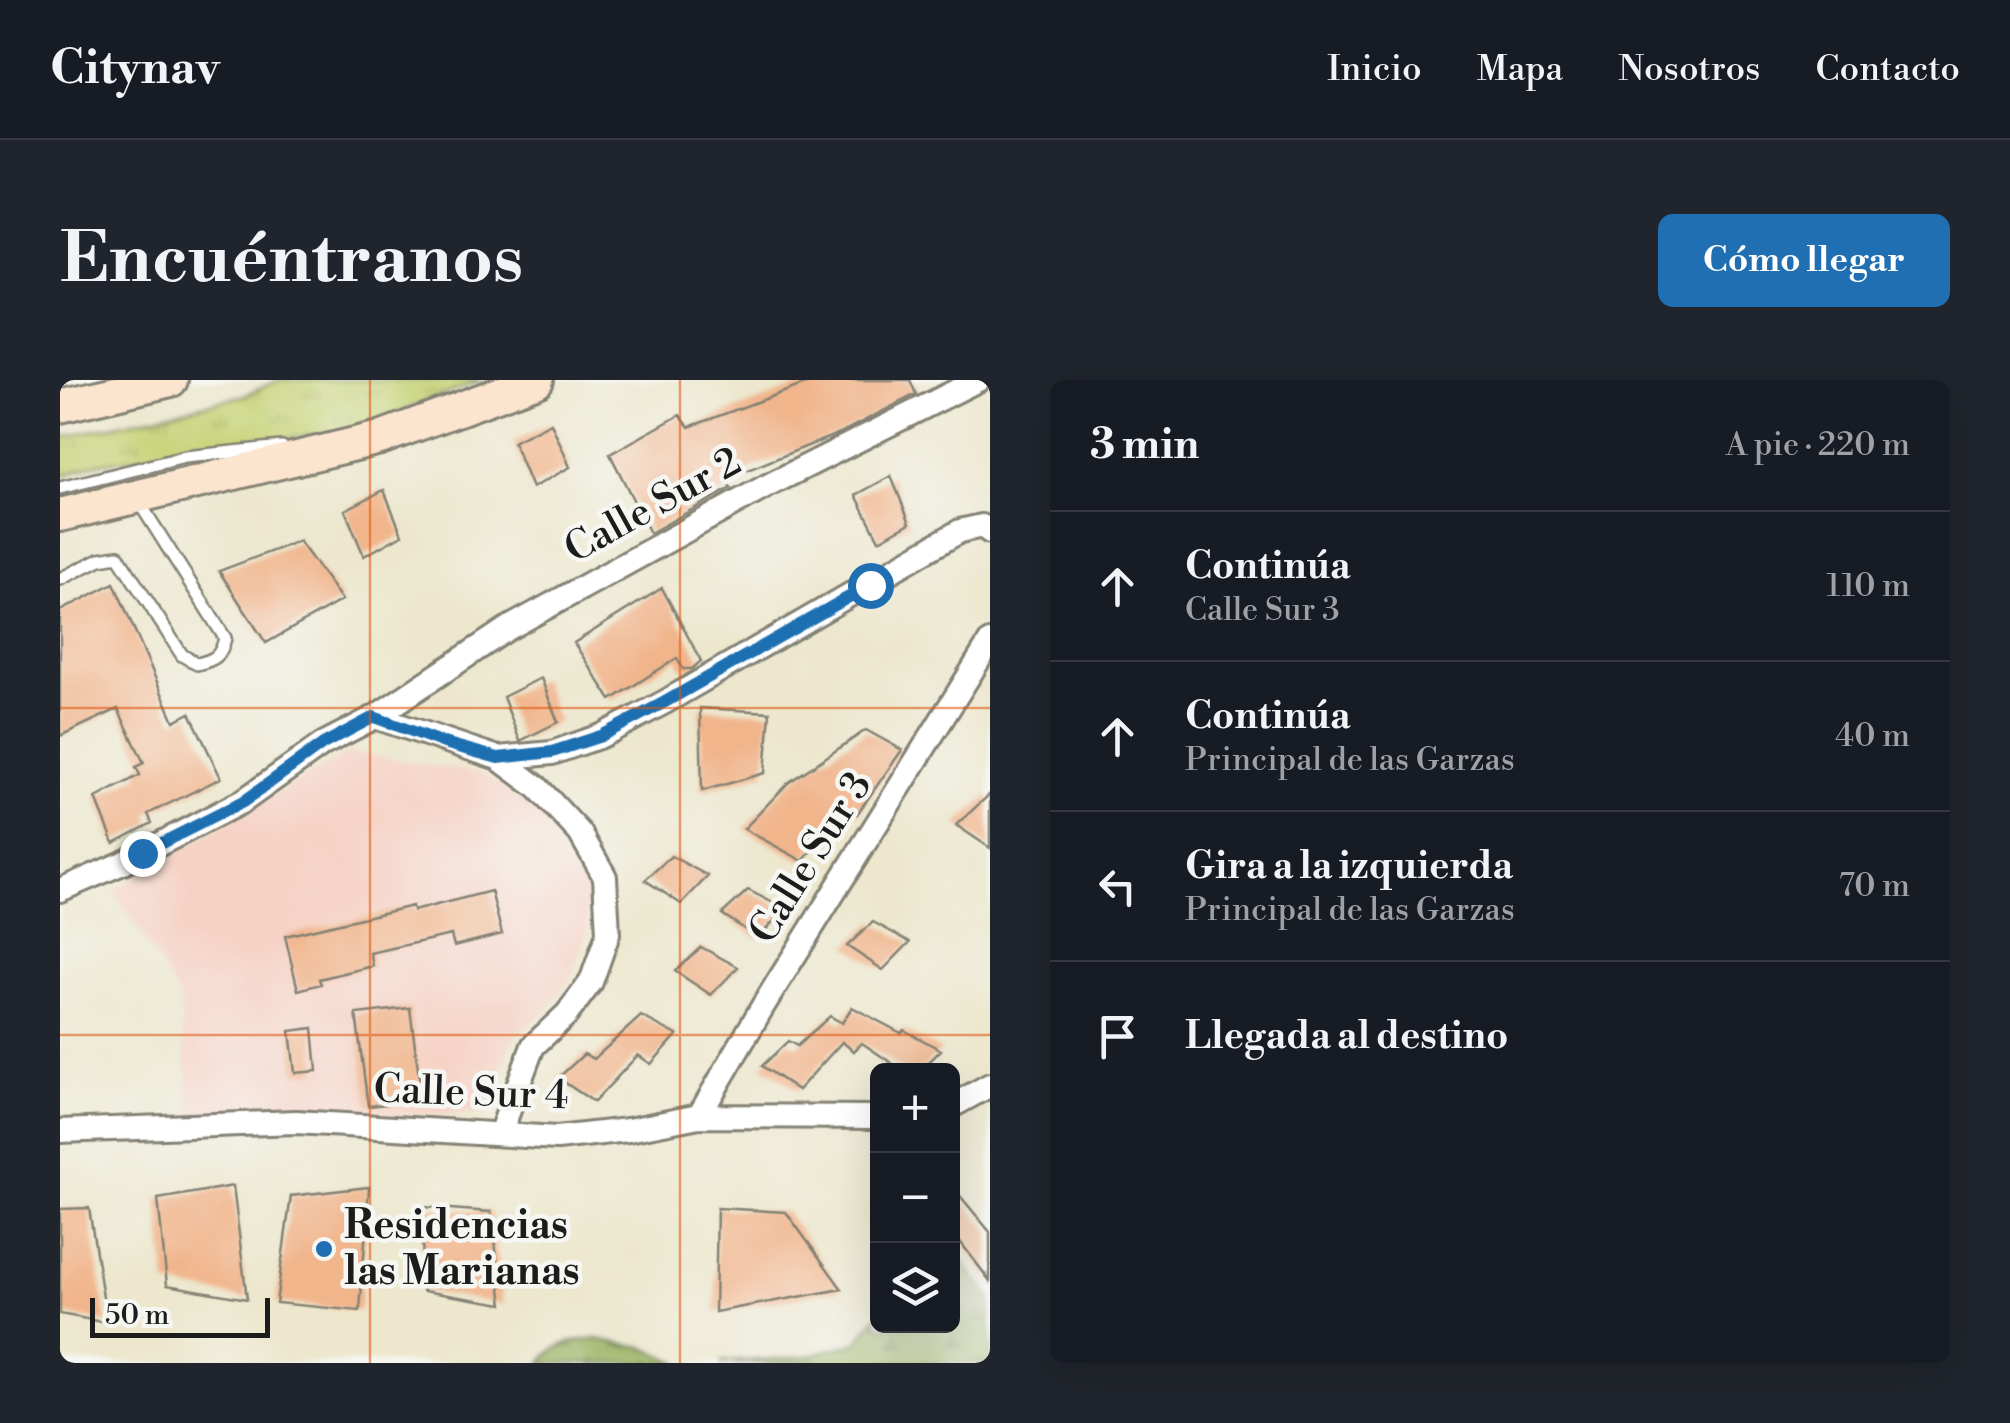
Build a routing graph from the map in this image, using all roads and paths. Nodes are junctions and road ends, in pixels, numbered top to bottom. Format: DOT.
graph roads {
  1 [pos="537,380"];
  2 [pos="978,380"];
  3 [pos="155,382"];
  4 [pos="60,406"];
  5 [pos="360,443"];
  6 [pos="60,488"];
  7 [pos="137,498"];
  8 [pos="60,515"];
  9 [pos="990,532"];
  10 [pos="60,580"];
  11 [pos="990,642"];
  12 [pos="374,717"];
  13 [pos="498,758"];
  14 [pos="60,890"];
  15 [pos="990,1085"];
  16 [pos="960,1102"];
  17 [pos="699,1116"];
  18 [pos="870,1117"];
  19 [pos="60,1131"];
  20 [pos="500,1134"];
  1 -- 5 [label="main road"];
  2 -- 12 [label="street, Calle Sur 2"];
  3 -- 4 [label="main road"];
  5 -- 6 [label="lane"];
  5 -- 7 [label="main road"];
  7 -- 8 [label="main road"];
  7 -- 10 [label="lane"];
  9 -- 13 [label="street"];
  11 -- 17 [label="street, Calle Sur 3"];
  12 -- 13 [label="street"];
  12 -- 14 [label="street, Calle Sur 2"];
  13 -- 20 [label="street"];
  15 -- 16 [label="street"];
  17 -- 18 [label="street, Calle Sur 4"];
  17 -- 20 [label="street, Calle Sur 4"];
  19 -- 20 [label="street, Calle Sur 4"];
}
